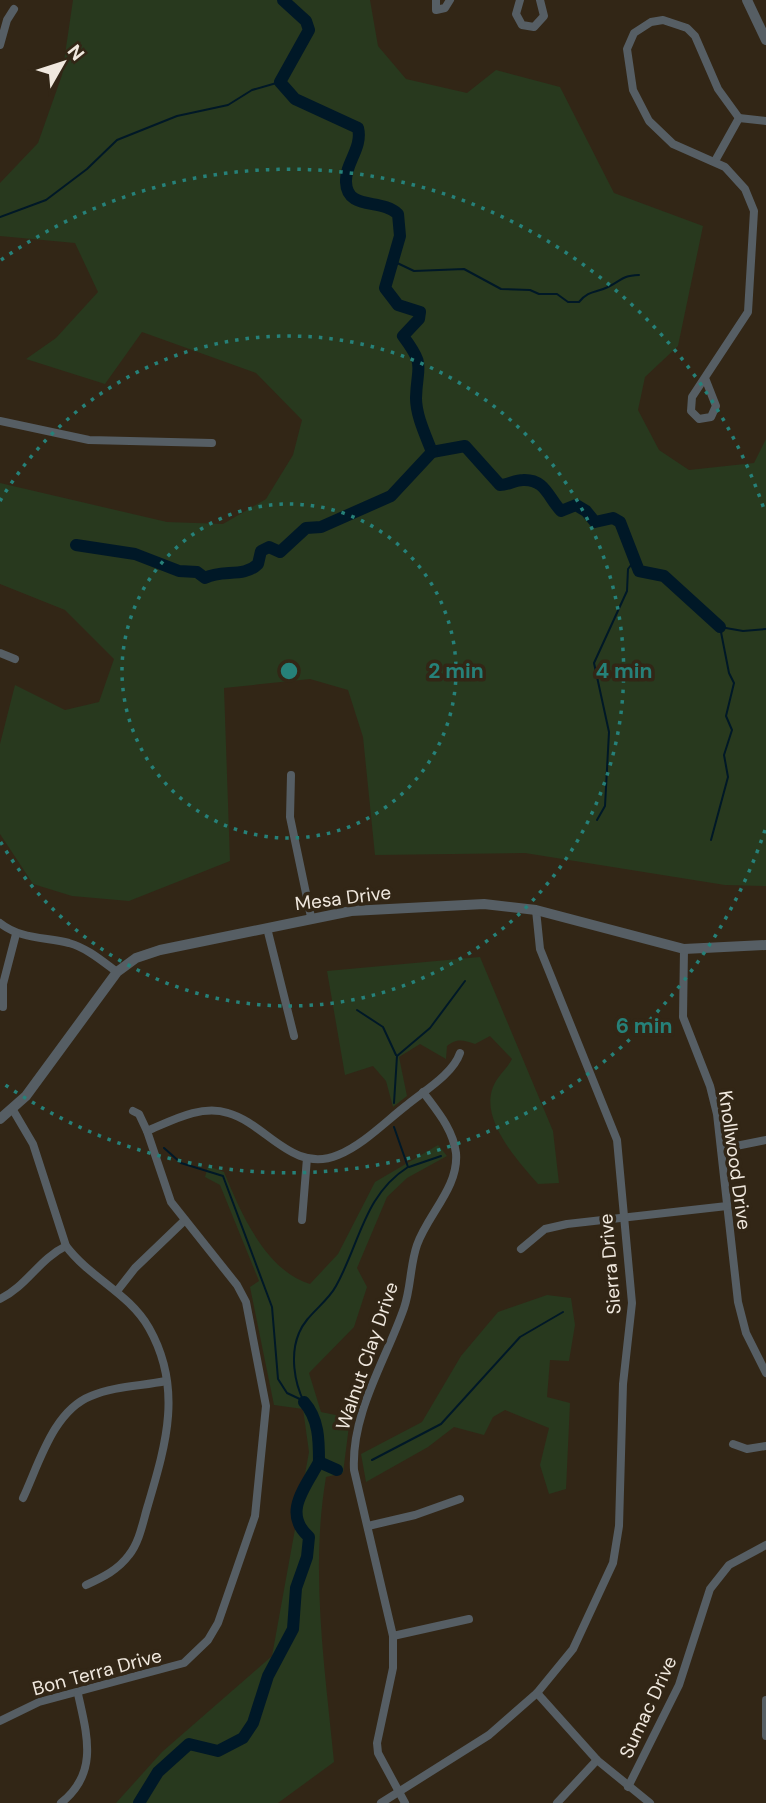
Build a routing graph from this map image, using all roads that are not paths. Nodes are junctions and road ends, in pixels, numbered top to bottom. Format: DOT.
graph roads {
  1 [pos="436,0"];
  2 [pos="450,0"];
  3 [pos="520,0"];
  4 [pos="540,0"];
  5 [pos="747,0"];
  6 [pos="13,9"];
  7 [pos="766,40"];
  8 [pos="0,45"];
  9 [pos="739,118"];
  10 [pos="766,121"];
  11 [pos="715,161"];
  12 [pos="705,378"];
  13 [pos="0,421"];
  14 [pos="212,443"];
  15 [pos="0,653"];
  16 [pos="15,659"];
  17 [pos="291,775"];
  18 [pos="536,910"];
  19 [pos="311,917"];
  20 [pos="0,923"];
  21 [pos="267,928"];
  22 [pos="16,934"];
  23 [pos="766,945"];
  24 [pos="684,949"];
  25 [pos="117,972"];
  26 [pos="3,1007"];
  27 [pos="294,1036"];
  28 [pos="460,1053"];
  29 [pos="423,1092"];
  30 [pos="13,1110"];
  31 [pos="133,1111"];
  32 [pos="0,1119"];
  33 [pos="147,1131"];
  34 [pos="766,1140"];
  35 [pos="721,1149"];
  36 [pos="307,1158"];
  37 [pos="727,1206"];
  38 [pos="622,1217"];
  39 [pos="185,1220"];
  40 [pos="302,1220"];
  41 [pos="66,1246"];
  42 [pos="521,1249"];
  43 [pos="117,1291"];
  44 [pos="0,1299"];
  45 [pos="766,1373"];
  46 [pos="166,1381"];
  47 [pos="733,1444"];
  48 [pos="766,1446"];
  49 [pos="23,1498"];
  50 [pos="460,1499"];
  51 [pos="368,1526"];
  52 [pos="766,1545"];
  53 [pos="86,1585"];
  54 [pos="469,1619"];
  55 [pos="393,1636"];
  56 [pos="537,1693"];
  57 [pos="78,1694"];
  58 [pos="766,1700"];
  59 [pos="0,1721"];
  60 [pos="766,1736"];
  61 [pos="597,1760"];
  62 [pos="628,1787"];
  63 [pos="398,1792"];
  64 [pos="61,1803"];
  65 [pos="381,1803"];
  66 [pos="405,1803"];
  67 [pos="557,1803"];
  68 [pos="650,1803"];
  1 -- 2 [label="street"];
  3 -- 4 [label="street"];
  5 -- 7 [label="street"];
  6 -- 8 [label="street"];
  9 -- 10 [label="street"];
  9 -- 11 [label="street"];
  9 -- 11 [label="street"];
  11 -- 12 [label="street"];
  12 -- 12 [label="street"];
  13 -- 14 [label="street"];
  15 -- 16 [label="street"];
  17 -- 19 [label="street"];
  18 -- 19 [label="street, Mesa Drive"];
  18 -- 24 [label="street, Mesa Drive"];
  18 -- 38 [label="street, Sierra Drive"];
  19 -- 21 [label="street, Mesa Drive"];
  20 -- 22 [label="street"];
  21 -- 25 [label="street, Mesa Drive"];
  21 -- 27 [label="street"];
  22 -- 25 [label="street"];
  22 -- 26 [label="street"];
  23 -- 24 [label="street, Mesa Drive"];
  24 -- 35 [label="street, Knollwood Drive"];
  25 -- 30 [label="street, Mesa Drive"];
  28 -- 29 [label="street"];
  29 -- 36 [label="street"];
  29 -- 51 [label="street, Walnut Clay Drive"];
  30 -- 32 [label="street, Mesa Drive"];
  30 -- 41 [label="street"];
  31 -- 33 [label="street, Bon Terra Drive"];
  33 -- 36 [label="street"];
  33 -- 39 [label="street, Bon Terra Drive"];
  34 -- 35 [label="street"];
  35 -- 37 [label="street, Knollwood Drive"];
  36 -- 40 [label="street"];
  37 -- 38 [label="street"];
  37 -- 45 [label="street, Knollwood Drive"];
  38 -- 42 [label="street"];
  38 -- 56 [label="street, Sierra Drive"];
  39 -- 43 [label="street"];
  39 -- 57 [label="street, Bon Terra Drive"];
  41 -- 43 [label="street"];
  41 -- 44 [label="street"];
  43 -- 46 [label="street"];
  46 -- 49 [label="street"];
  46 -- 53 [label="street"];
  47 -- 48 [label="street"];
  50 -- 51 [label="street"];
  51 -- 55 [label="street, Walnut Clay Drive"];
  52 -- 62 [label="street, Sumac Drive"];
  54 -- 55 [label="street"];
  55 -- 63 [label="street, Walnut Clay Drive"];
  56 -- 61 [label="street"];
  56 -- 63 [label="street, Sierra Drive"];
  57 -- 59 [label="street, Bon Terra Drive"];
  57 -- 64 [label="street"];
  58 -- 60 [label="street"];
  61 -- 62 [label="street"];
  61 -- 67 [label="street"];
  62 -- 68 [label="street"];
  63 -- 65 [label="street, Sierra Drive"];
  63 -- 66 [label="street, Walnut Clay Drive"];
}
